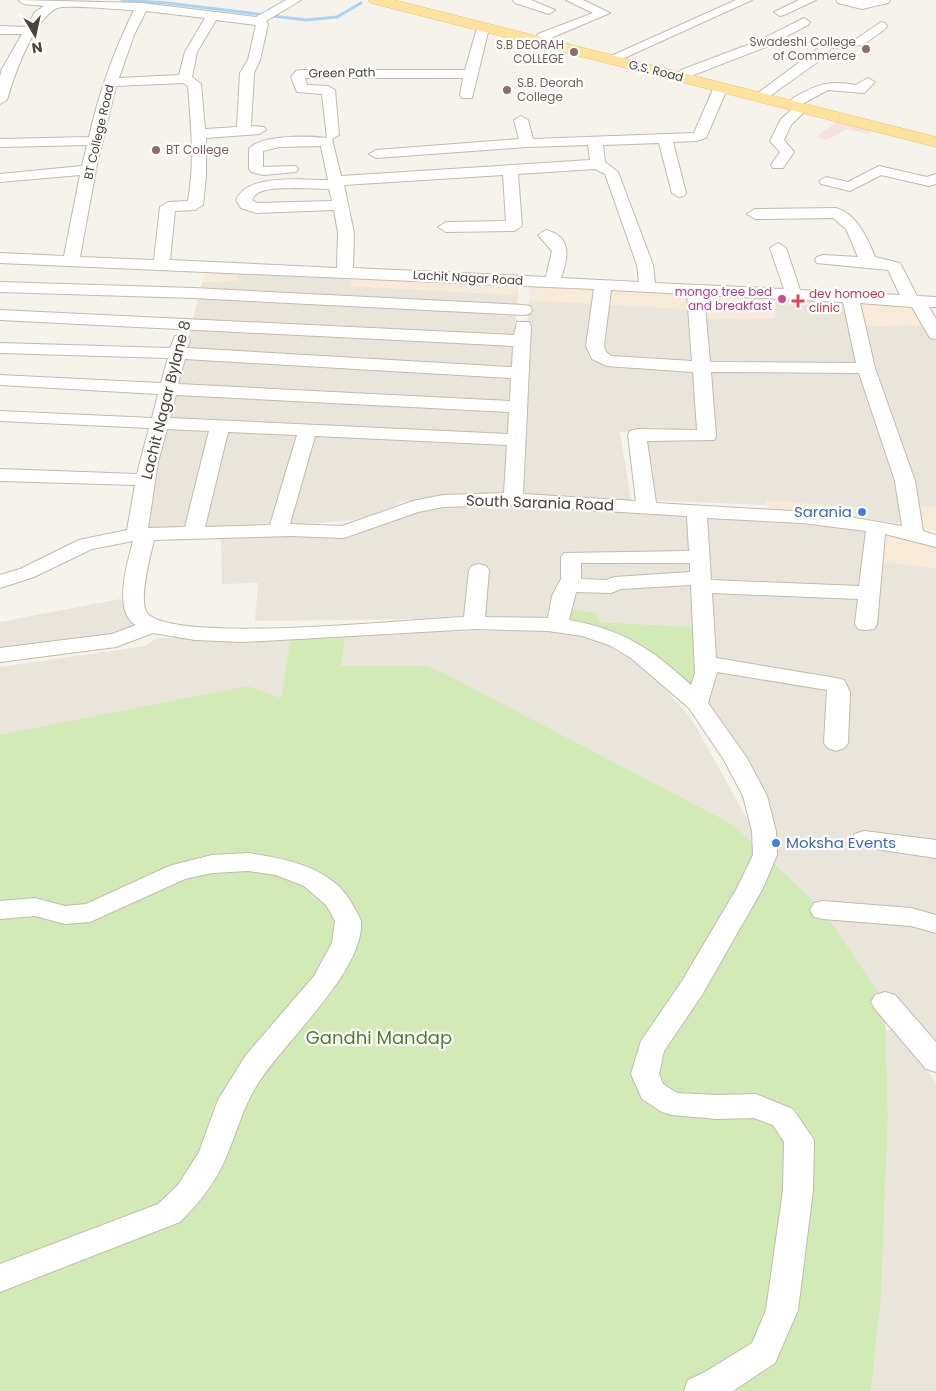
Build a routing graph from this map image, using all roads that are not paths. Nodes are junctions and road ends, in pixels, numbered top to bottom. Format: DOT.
graph roads {
  1 [pos="24,0"];
  2 [pos="172,0"];
  3 [pos="295,0"];
  4 [pos="376,0"];
  5 [pos="397,0"];
  6 [pos="519,0"];
  7 [pos="572,0"];
  8 [pos="746,0"];
  9 [pos="810,0"];
  10 [pos="842,0"];
  11 [pos="884,0"];
  12 [pos="56,2"];
  13 [pos="142,7"];
  14 [pos="549,10"];
  15 [pos="275,12"];
  16 [pos="780,12"];
  17 [pos="213,15"];
  18 [pos="258,21"];
  19 [pos="804,22"];
  20 [pos="881,26"];
  21 [pos="483,28"];
  22 [pos="0,30"];
  23 [pos="31,31"];
  24 [pos="542,37"];
  25 [pos="617,56"];
  26 [pos="470,74"];
  27 [pos="686,74"];
  28 [pos="185,79"];
  29 [pos="110,82"];
  30 [pos="868,82"];
  31 [pos="721,87"];
  32 [pos="765,93"];
  33 [pos="467,95"];
  34 [pos="0,100"];
  35 [pos="799,104"];
  36 [pos="521,120"];
  37 [pos="244,131"];
  38 [pos="197,134"];
  39 [pos="936,136"];
  40 [pos="664,139"];
  41 [pos="97,141"];
  42 [pos="595,141"];
  43 [pos="936,142"];
  44 [pos="290,143"];
  45 [pos="527,143"];
  46 [pos="0,144"];
  47 [pos="376,154"];
  48 [pos="598,164"];
  49 [pos="778,165"];
  50 [pos="292,169"];
  51 [pos="90,170"];
  52 [pos="510,171"];
  53 [pos="0,178"];
  54 [pos="936,178"];
  55 [pos="826,181"];
  56 [pos="336,183"];
  57 [pos="292,186"];
  58 [pos="679,193"];
  59 [pos="341,205"];
  60 [pos="293,207"];
  61 [pos="755,214"];
  62 [pos="446,227"];
  63 [pos="546,235"];
  64 [pos="778,248"];
  65 [pos="0,258"];
  66 [pos="823,260"];
  67 [pos="70,261"];
  68 [pos="872,262"];
  69 [pos="161,264"];
  70 [pos="200,266"];
  71 [pos="345,272"];
  72 [pos="525,281"];
  73 [pos="552,282"];
  74 [pos="603,285"];
  75 [pos="0,287"];
  76 [pos="648,288"];
  77 [pos="695,290"];
  78 [pos="193,293"];
  79 [pos="794,296"];
  80 [pos="851,299"];
  81 [pos="915,302"];
  82 [pos="936,302"];
  83 [pos="524,310"];
  84 [pos="0,315"];
  85 [pos="186,323"];
  86 [pos="936,334"];
  87 [pos="522,340"];
  88 [pos="0,348"];
  89 [pos="178,353"];
  90 [pos="702,367"];
  91 [pos="866,368"];
  92 [pos="520,373"];
  93 [pos="0,380"];
  94 [pos="169,388"];
  95 [pos="518,407"];
  96 [pos="0,416"];
  97 [pos="159,422"];
  98 [pos="220,425"];
  99 [pos="308,429"];
  100 [pos="516,440"];
  101 [pos="0,475"];
  102 [pos="146,480"];
  103 [pos="513,500"];
  104 [pos="647,507"];
  105 [pos="697,511"];
  106 [pos="876,527"];
  107 [pos="278,531"];
  108 [pos="194,532"];
  109 [pos="140,533"];
  110 [pos="913,534"];
  111 [pos="936,541"];
  112 [pos="479,570"];
  113 [pos="700,574"];
  114 [pos="0,582"];
  115 [pos="569,585"];
  116 [pos="869,592"];
  117 [pos="474,623"];
  118 [pos="866,624"];
  119 [pos="558,626"];
  120 [pos="150,627"];
  121 [pos="0,655"];
  122 [pos="705,663"];
  123 [pos="697,703"];
  124 [pos="836,742"];
  125 [pos="864,840"];
  126 [pos="936,849"];
  127 [pos="0,910"];
  128 [pos="823,910"];
  129 [pos="936,924"];
  130 [pos="885,1002"];
  131 [pos="936,1061"];
  132 [pos="0,1278"];
  133 [pos="700,1391"];
  1 -- 12 [label="street"];
  2 -- 15 [label="street"];
  3 -- 15 [label="street"];
  4 -- 21 [label="main road, G.S. Road"];
  5 -- 24 [label="main road, G.S. Road"];
  6 -- 14 [label="street"];
  7 -- 24 [label="street"];
  8 -- 25 [label="street"];
  9 -- 16 [label="street"];
  10 -- 11 [label="street"];
  12 -- 13 [label="street"];
  12 -- 23 [label="street"];
  13 -- 17 [label="street"];
  13 -- 29 [label="street, BT College Road"];
  15 -- 18 [label="street"];
  17 -- 18 [label="street"];
  17 -- 28 [label="street"];
  18 -- 37 [label="street"];
  19 -- 27 [label="street"];
  20 -- 32 [label="street"];
  21 -- 26 [label="street"];
  21 -- 31 [label="main road, G.S. Road"];
  22 -- 23 [label="street"];
  23 -- 34 [label="street"];
  24 -- 25 [label="main road, G.S. Road"];
  25 -- 27 [label="main road, G.S. Road"];
  26 -- 33 [label="street"];
  26 -- 37 [label="street, Green Path"];
  27 -- 32 [label="main road, G.S. Road"];
  28 -- 29 [label="street"];
  28 -- 38 [label="street"];
  29 -- 41 [label="street, BT College Road"];
  30 -- 35 [label="street"];
  31 -- 35 [label="main road, G.S. Road"];
  31 -- 40 [label="street"];
  32 -- 35 [label="main road, G.S. Road"];
  35 -- 39 [label="main road, G.S. Road"];
  35 -- 43 [label="main road, G.S. Road"];
  35 -- 49 [label="street"];
  36 -- 45 [label="street"];
  37 -- 38 [label="street"];
  38 -- 69 [label="street"];
  40 -- 42 [label="street"];
  40 -- 58 [label="street"];
  41 -- 46 [label="street"];
  41 -- 51 [label="street, BT College Road"];
  42 -- 45 [label="street"];
  42 -- 48 [label="street"];
  44 -- 50 [label="street"];
  44 -- 50 [label="street"];
  44 -- 56 [label="street"];
  45 -- 47 [label="street"];
  48 -- 52 [label="street"];
  48 -- 76 [label="street"];
  50 -- 57 [label="street"];
  51 -- 53 [label="street"];
  51 -- 67 [label="street, BT College Road"];
  52 -- 56 [label="street"];
  52 -- 62 [label="street"];
  54 -- 55 [label="street"];
  56 -- 57 [label="street"];
  56 -- 59 [label="street"];
  57 -- 60 [label="street"];
  57 -- 60 [label="street"];
  59 -- 60 [label="street"];
  59 -- 71 [label="street"];
  61 -- 68 [label="street"];
  63 -- 73 [label="street"];
  64 -- 79 [label="street"];
  65 -- 67 [label="street, Lachit Nagar Road"];
  66 -- 68 [label="street"];
  67 -- 69 [label="street, Lachit Nagar Road"];
  68 -- 81 [label="street"];
  69 -- 70 [label="street, Lachit Nagar Road"];
  70 -- 71 [label="street, Lachit Nagar Road"];
  70 -- 78 [label="street, Lachit Nagar Bylane 8"];
  71 -- 72 [label="street, Lachit Nagar Road"];
  72 -- 73 [label="street, Lachit Nagar Road"];
  72 -- 83 [label="street"];
  73 -- 74 [label="street, Lachit Nagar Road"];
  74 -- 76 [label="street, Lachit Nagar Road"];
  74 -- 90 [label="street"];
  75 -- 78 [label="street"];
  76 -- 77 [label="street, Lachit Nagar Road"];
  77 -- 79 [label="street, Lachit Nagar Road"];
  77 -- 90 [label="street"];
  78 -- 83 [label="street"];
  78 -- 85 [label="street, Lachit Nagar Bylane 8"];
  79 -- 80 [label="street, Lachit Nagar Road"];
  80 -- 81 [label="street, Lachit Nagar Road"];
  80 -- 91 [label="street"];
  81 -- 82 [label="street, Lachit Nagar Road"];
  81 -- 86 [label="street"];
  83 -- 87 [label="street"];
  84 -- 85 [label="street"];
  85 -- 87 [label="street"];
  85 -- 89 [label="street, Lachit Nagar Bylane 8"];
  87 -- 92 [label="street"];
  88 -- 89 [label="street"];
  89 -- 92 [label="street"];
  89 -- 94 [label="street, Lachit Nagar Bylane 8"];
  90 -- 91 [label="street"];
  90 -- 104 [label="street"];
  91 -- 110 [label="street"];
  92 -- 95 [label="street"];
  93 -- 94 [label="street"];
  94 -- 95 [label="street"];
  94 -- 97 [label="street, Lachit Nagar Bylane 8"];
  95 -- 100 [label="street"];
  96 -- 97 [label="street"];
  97 -- 98 [label="street"];
  97 -- 102 [label="street, Lachit Nagar Bylane 8"];
  98 -- 99 [label="street"];
  98 -- 108 [label="street"];
  99 -- 100 [label="street"];
  99 -- 107 [label="street"];
  100 -- 103 [label="street"];
  101 -- 102 [label="street"];
  102 -- 109 [label="street, Lachit Nagar Bylane 8"];
  103 -- 104 [label="street, South Sarania Road"];
  103 -- 107 [label="street, South Sarania Road"];
  104 -- 105 [label="street, South Sarania Road"];
  105 -- 106 [label="street, South Sarania Road"];
  105 -- 113 [label="street"];
  106 -- 110 [label="street, South Sarania Road"];
  106 -- 116 [label="street"];
  107 -- 108 [label="street, South Sarania Road"];
  108 -- 109 [label="street, South Sarania Road"];
  109 -- 114 [label="street, South Sarania Road"];
  109 -- 120 [label="street, Lachit Nagar Bylane 8"];
  110 -- 111 [label="street, South Sarania Road"];
  112 -- 117 [label="street"];
  113 -- 115 [label="street"];
  113 -- 115 [label="street"];
  113 -- 116 [label="street"];
  113 -- 122 [label="street"];
  115 -- 119 [label="street"];
  116 -- 118 [label="street"];
  117 -- 119 [label="street"];
  117 -- 120 [label="street"];
  119 -- 123 [label="street"];
  120 -- 121 [label="street"];
  122 -- 123 [label="street"];
  122 -- 124 [label="street"];
  123 -- 133 [label="street"];
  125 -- 126 [label="street"];
  127 -- 132 [label="street"];
  128 -- 129 [label="street"];
  130 -- 131 [label="street"];
}
